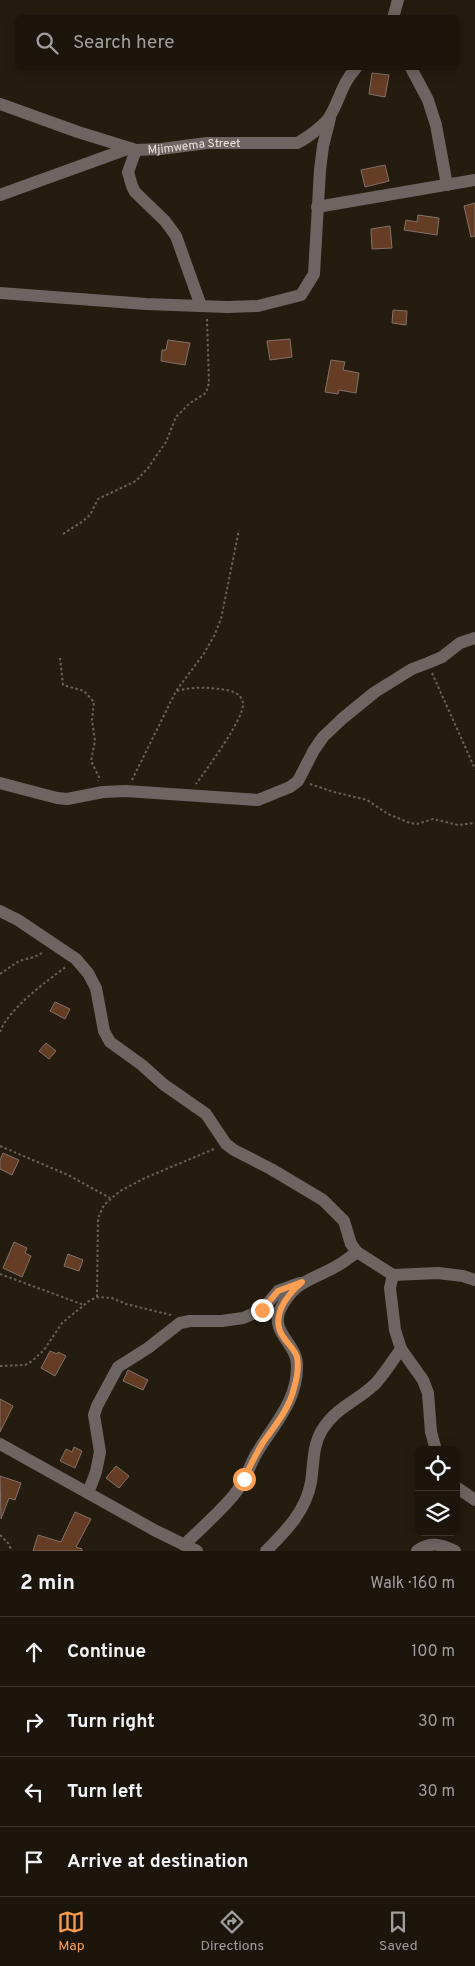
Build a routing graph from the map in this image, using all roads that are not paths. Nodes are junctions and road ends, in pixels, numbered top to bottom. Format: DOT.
graph roads {
  1 [pos="398,0"];
  2 [pos="393,15"];
  3 [pos="354,70"];
  4 [pos="412,70"];
  5 [pos="0,104"];
  6 [pos="330,118"];
  7 [pos="133,149"];
  8 [pos="475,180"];
  9 [pos="447,185"];
  10 [pos="0,195"];
  11 [pos="317,207"];
  12 [pos="0,293"];
  13 [pos="204,306"];
  14 [pos="475,638"];
  15 [pos="0,783"];
  16 [pos="0,911"];
  17 [pos="357,1252"];
  18 [pos="393,1275"];
  19 [pos="475,1280"];
  20 [pos="302,1282"];
  21 [pos="401,1350"];
  22 [pos="0,1444"];
  23 [pos="435,1446"];
  24 [pos="460,1490"];
  25 [pos="88,1493"];
  26 [pos="475,1500"];
  27 [pos="184,1545"];
  28 [pos="197,1551"];
  29 [pos="266,1551"];
  30 [pos="417,1551"];
  31 [pos="455,1551"];
  1 -- 2 [label="street"];
  3 -- 6 [label="street, Mjimwema Street"];
  4 -- 9 [label="street"];
  5 -- 7 [label="street, Mjimwema Street"];
  6 -- 7 [label="street, Mjimwema Street"];
  6 -- 11 [label="street"];
  7 -- 10 [label="street"];
  7 -- 13 [label="street"];
  8 -- 9 [label="street"];
  9 -- 11 [label="street"];
  11 -- 13 [label="street"];
  12 -- 13 [label="street"];
  14 -- 15 [label="street"];
  16 -- 17 [label="street"];
  17 -- 18 [label="street"];
  17 -- 20 [label="street"];
  18 -- 19 [label="street"];
  18 -- 21 [label="street"];
  20 -- 25 [label="street"];
  20 -- 27 [label="street"];
  21 -- 23 [label="street"];
  21 -- 29 [label="street"];
  22 -- 25 [label="street"];
  24 -- 26 [label="street"];
  25 -- 27 [label="street"];
  27 -- 28 [label="street"];
  30 -- 31 [label="street"];
}
